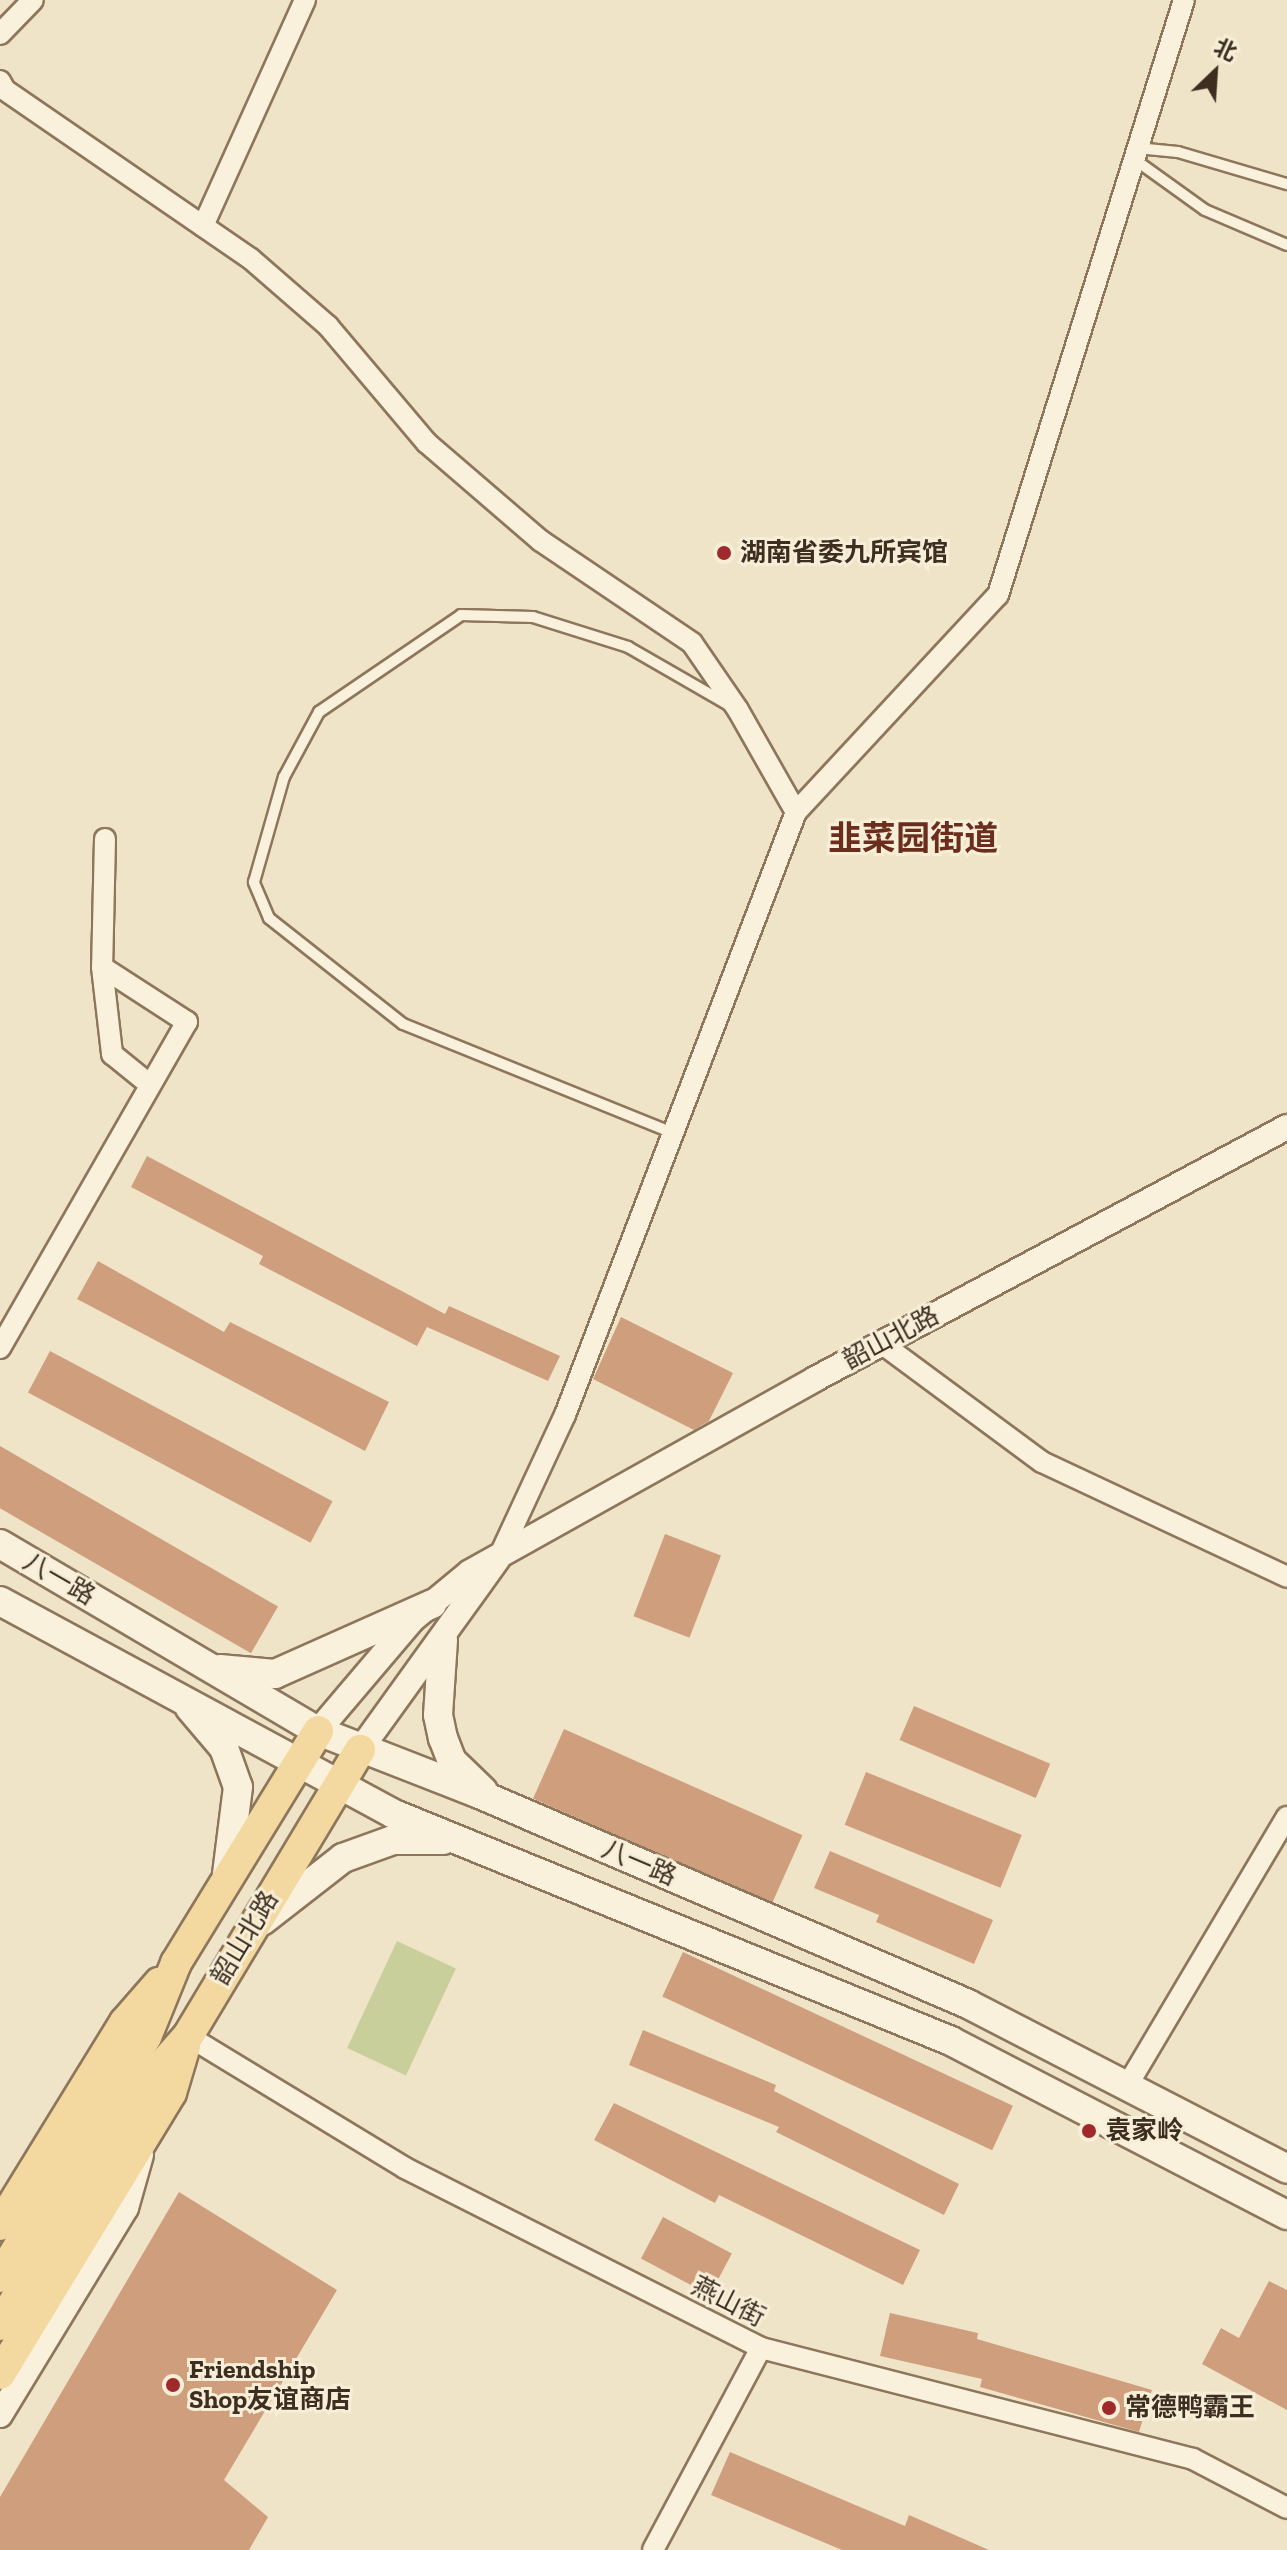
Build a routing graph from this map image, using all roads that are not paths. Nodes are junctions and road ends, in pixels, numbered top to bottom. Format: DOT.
graph roads {
  1 [pos="33,0"];
  2 [pos="305,0"];
  3 [pos="1184,0"];
  4 [pos="0,34"];
  5 [pos="0,81"];
  6 [pos="1136,154"];
  7 [pos="1287,184"];
  8 [pos="203,226"];
  9 [pos="1287,245"];
  10 [pos="738,710"];
  11 [pos="796,812"];
  12 [pos="105,839"];
  13 [pos="102,967"];
  14 [pos="149,1084"];
  15 [pos="1287,1127"];
  16 [pos="673,1133"];
  17 [pos="881,1343"];
  18 [pos="0,1348"];
  19 [pos="0,1544"];
  20 [pos="499,1557"];
  21 [pos="1287,1577"];
  22 [pos="0,1601"];
  23 [pos="432,1604"];
  24 [pos="443,1640"];
  25 [pos="210,1668"];
  26 [pos="173,1690"];
  27 [pos="318,1731"];
  28 [pos="360,1750"];
  29 [pos="298,1761"];
  30 [pos="338,1785"];
  31 [pos="492,1800"];
  32 [pos="1287,1817"];
  33 [pos="469,1845"];
  34 [pos="226,1878"];
  35 [pos="244,1938"];
  36 [pos="176,1963"];
  37 [pos="188,2036"];
  38 [pos="1127,2086"];
  39 [pos="148,2130"];
  40 [pos="1287,2169"];
  41 [pos="30,2177"];
  42 [pos="0,2203"];
  43 [pos="1287,2215"];
  44 [pos="0,2225"];
  45 [pos="0,2277"];
  46 [pos="0,2325"];
  47 [pos="761,2348"];
  48 [pos="0,2374"];
  49 [pos="0,2415"];
  50 [pos="1287,2508"];
  51 [pos="653,2550"];
  1 -- 4 [label="street"];
  2 -- 8 [label="street"];
  3 -- 6 [label="street"];
  5 -- 8 [label="street"];
  6 -- 7 [label="lane"];
  6 -- 9 [label="lane"];
  6 -- 11 [label="street"];
  8 -- 10 [label="street"];
  10 -- 11 [label="street"];
  10 -- 16 [label="lane"];
  11 -- 16 [label="street"];
  12 -- 13 [label="street"];
  13 -- 14 [label="street"];
  13 -- 14 [label="street"];
  14 -- 18 [label="street"];
  15 -- 17 [label="street, 韶山北路"];
  16 -- 20 [label="street"];
  17 -- 20 [label="street, 韶山北路"];
  17 -- 21 [label="street"];
  19 -- 25 [label="main road, 八一路"];
  20 -- 23 [label="street, 韶山北路"];
  20 -- 24 [label="street, 韶山北路"];
  22 -- 26 [label="main road, 八一路"];
  23 -- 25 [label="main road"];
  23 -- 27 [label="street, 韶山北路"];
  24 -- 28 [label="street, 韶山北路"];
  24 -- 31 [label="main road"];
  25 -- 27 [label="main road, 八一路"];
  26 -- 29 [label="main road, 八一路"];
  26 -- 34 [label="main road"];
  27 -- 28 [label="main road, 八一路"];
  27 -- 29 [label="main road, 韶山北路"];
  28 -- 30 [label="main road, 韶山北路"];
  28 -- 31 [label="main road, 八一路"];
  29 -- 30 [label="main road, 八一路"];
  29 -- 34 [label="main road, 韶山北路"];
  30 -- 33 [label="main road, 八一路"];
  30 -- 35 [label="main road, 韶山北路"];
  31 -- 38 [label="main road, 八一路"];
  32 -- 38 [label="street"];
  33 -- 35 [label="main road"];
  33 -- 43 [label="main road, 八一路"];
  34 -- 36 [label="main road, 韶山北路"];
  35 -- 37 [label="main road, 韶山北路"];
  36 -- 41 [label="main road"];
  36 -- 45 [label="main road, 韶山北路"];
  37 -- 39 [label="main road"];
  37 -- 46 [label="main road, 韶山北路"];
  37 -- 47 [label="street, 燕山街"];
  38 -- 40 [label="main road, 八一路"];
  39 -- 48 [label="main road"];
  39 -- 49 [label="street"];
  41 -- 42 [label="street"];
  41 -- 44 [label="main road"];
  47 -- 50 [label="street, 燕山街"];
  47 -- 51 [label="street"];
}
